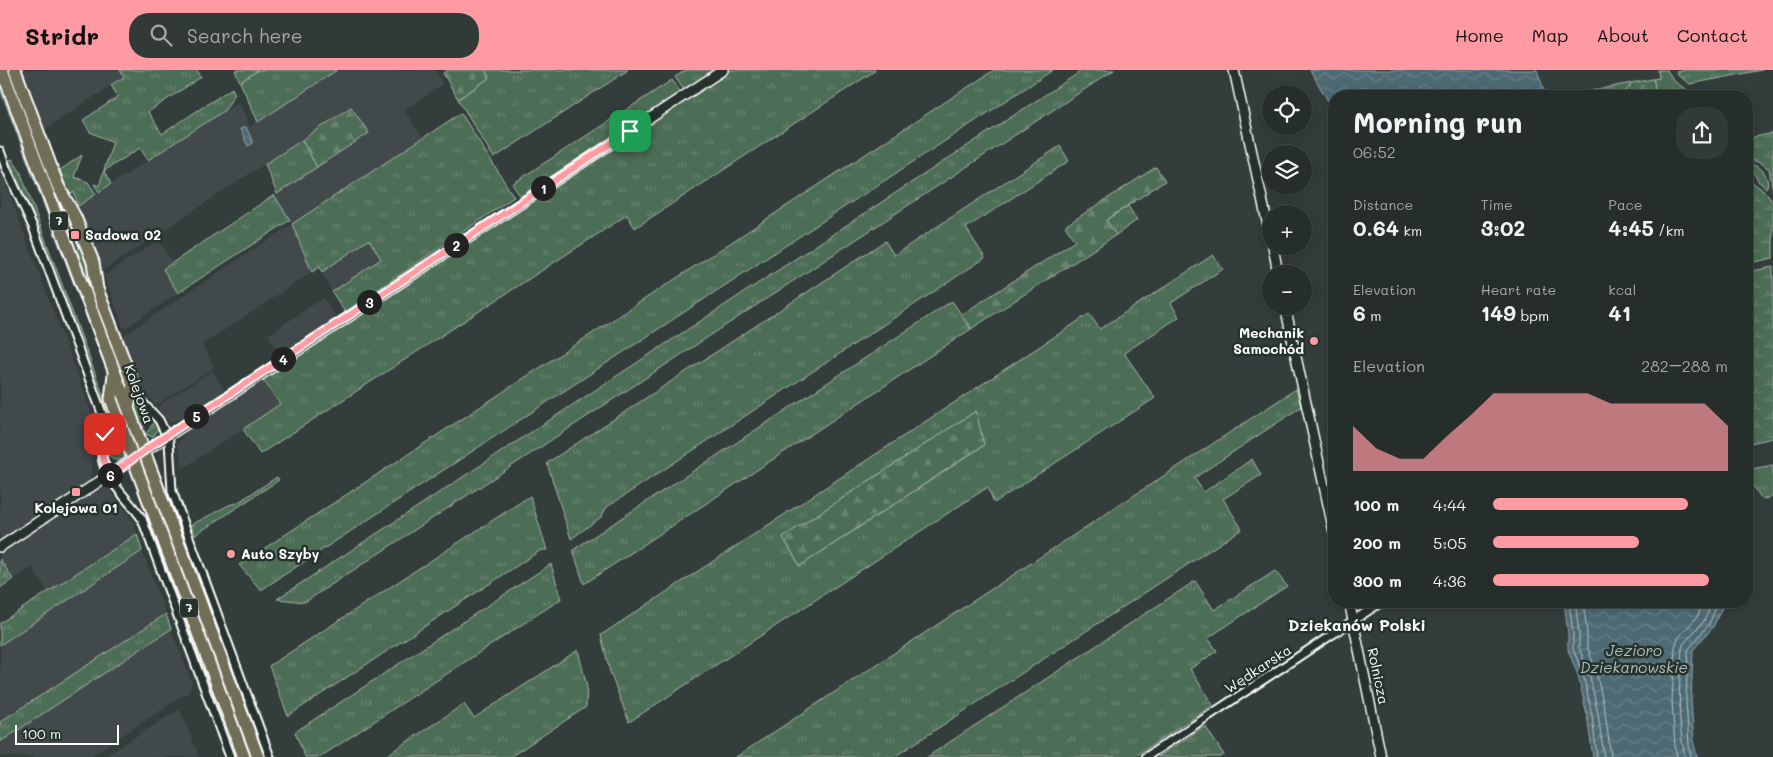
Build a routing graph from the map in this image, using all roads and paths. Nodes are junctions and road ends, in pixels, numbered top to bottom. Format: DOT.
graph roads {
  1 [pos="2,70"];
  2 [pos="15,70"];
  3 [pos="723,70"];
  4 [pos="1234,70"];
  5 [pos="0,151"];
  6 [pos="1263,205"];
  7 [pos="1288,315"];
  8 [pos="115,372"];
  9 [pos="133,385"];
  10 [pos="128,408"];
  11 [pos="167,436"];
  12 [pos="144,452"];
  13 [pos="134,460"];
  14 [pos="109,476"];
  15 [pos="1328,504"];
  16 [pos="0,547"];
  17 [pos="1350,608"];
  18 [pos="1372,608"];
  19 [pos="1353,621"];
  20 [pos="230,757"];
  21 [pos="244,757"];
  22 [pos="258,757"];
  23 [pos="270,757"];
  24 [pos="1146,757"];
  25 [pos="1381,757"];
  1 -- 8 [label="highway, Kolejowa / 7"];
  2 -- 9 [label="highway"];
  3 -- 11 [label="street"];
  4 -- 6 [label="street"];
  5 -- 14 [label="street"];
  7 -- 15 [label="street"];
  8 -- 10 [label="highway, Kolejowa / 7"];
  8 -- 13 [label="highway, Kolejowa / 7"];
  9 -- 10 [label="highway"];
  9 -- 11 [label="street"];
  10 -- 12 [label="highway, Kolejowa / 7"];
  11 -- 12 [label="street"];
  11 -- 23 [label="street"];
  12 -- 13 [label="street"];
  12 -- 22 [label="highway, Kolejowa / 7"];
  13 -- 14 [label="street"];
  13 -- 21 [label="highway, Kolejowa / 7"];
  14 -- 16 [label="street"];
  14 -- 20 [label="street"];
  17 -- 19 [label="street, Rolnicza"];
  18 -- 19 [label="street, Wędkarska"];
  19 -- 24 [label="street, Wędkarska"];
  19 -- 25 [label="street, Rolnicza"];
}
